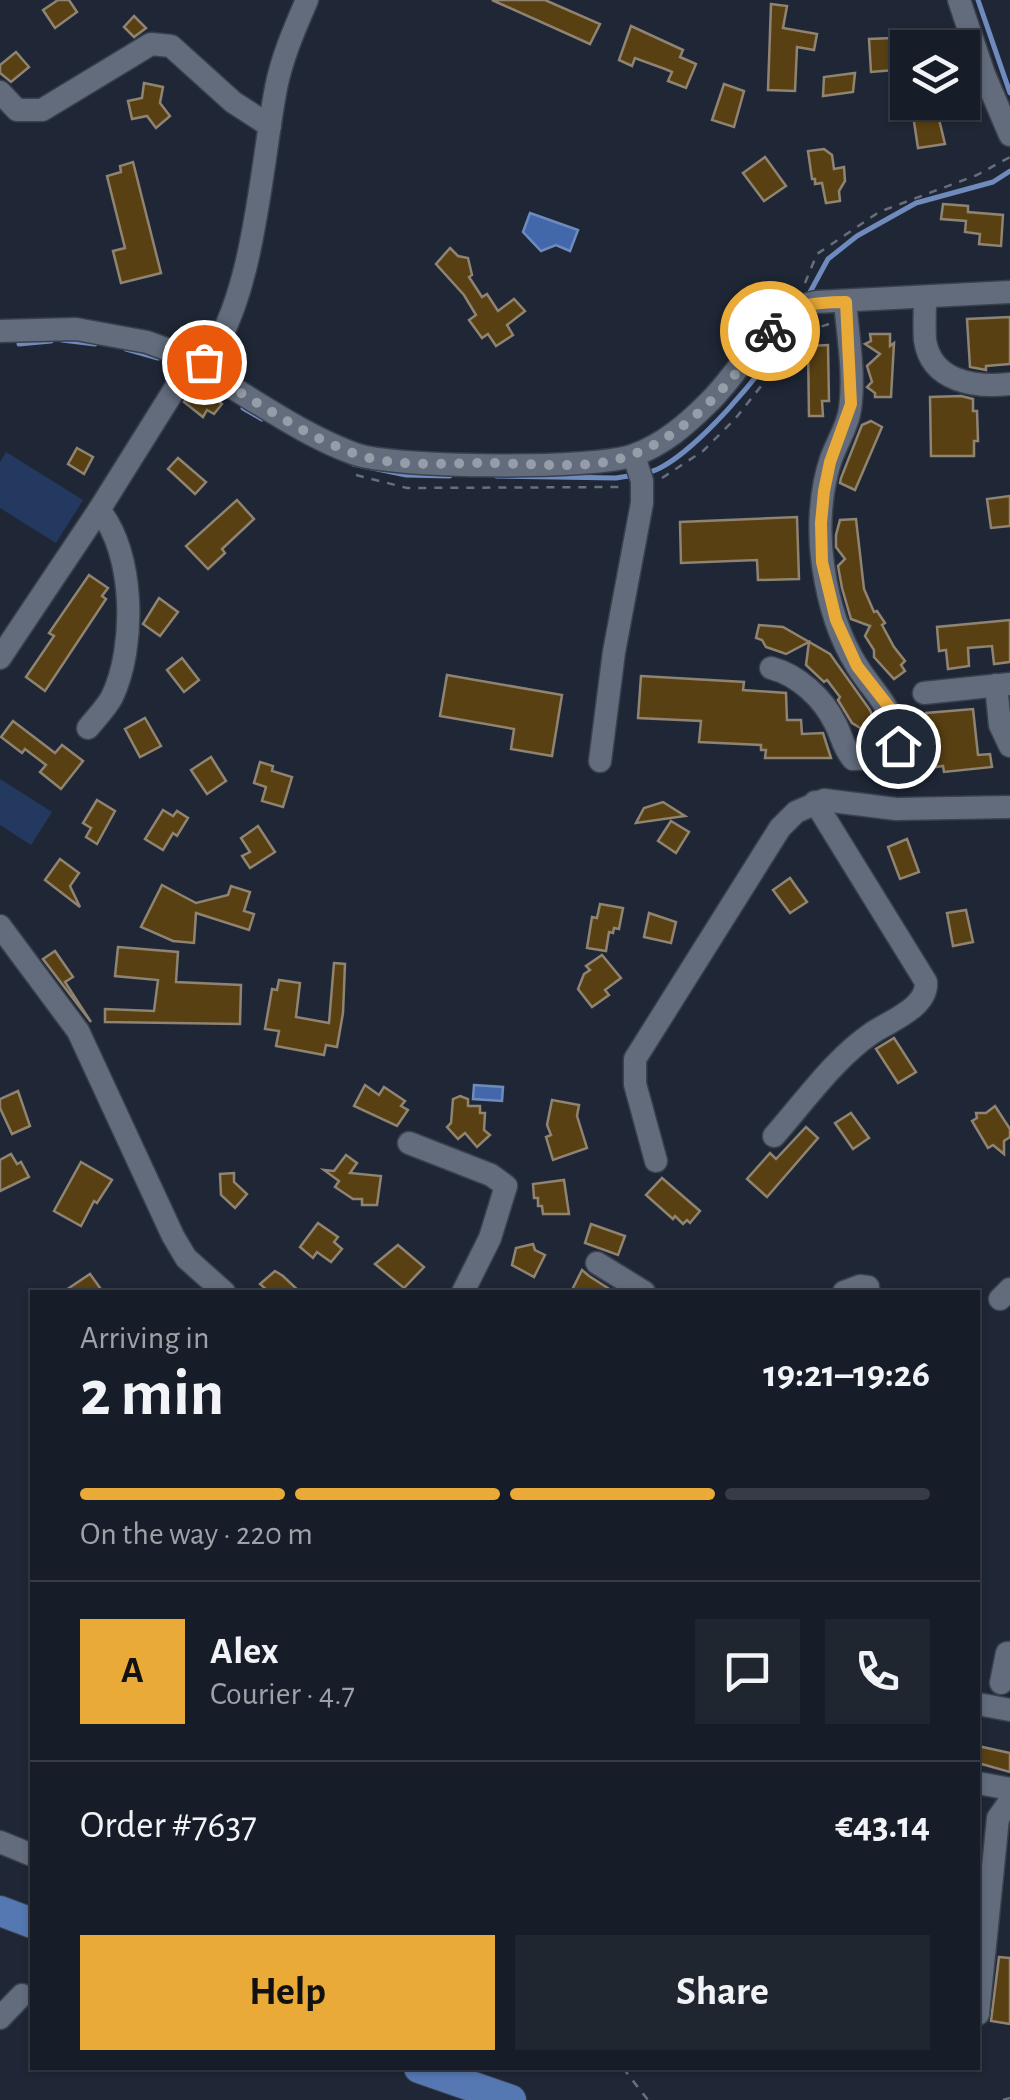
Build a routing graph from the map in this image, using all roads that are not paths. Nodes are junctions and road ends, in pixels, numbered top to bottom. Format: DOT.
graph roads {
  1 [pos="308,0"];
  2 [pos="960,0"];
  3 [pos="0,92"];
  4 [pos="270,126"];
  5 [pos="1010,135"];
  6 [pos="1010,292"];
  7 [pos="925,298"];
  8 [pos="846,311"];
  9 [pos="0,332"];
  10 [pos="195,362"];
  11 [pos="1010,384"];
  12 [pos="639,472"];
  13 [pos="99,510"];
  14 [pos="0,658"];
  15 [pos="771,668"];
  16 [pos="1003,685"];
  17 [pos="924,693"];
  18 [pos="88,728"];
  19 [pos="1010,746"];
  20 [pos="600,761"];
  21 [pos="815,802"];
  22 [pos="1010,807"];
  23 [pos="0,926"];
  24 [pos="774,1136"];
  25 [pos="409,1143"];
  26 [pos="656,1162"];
  27 [pos="597,1263"];
  28 [pos="868,1288"];
  29 [pos="222,1290"];
  30 [pos="463,1290"];
  31 [pos="641,1290"];
  32 [pos="849,1290"];
  33 [pos="1010,1653"];
  34 [pos="1001,1683"];
  35 [pos="980,1704"];
  36 [pos="1010,1710"];
  37 [pos="980,1784"];
  38 [pos="1010,1789"];
  39 [pos="1010,1801"];
  40 [pos="0,1842"];
  41 [pos="30,1854"];
  42 [pos="0,1911"];
  43 [pos="30,1922"];
  44 [pos="980,1994"];
  45 [pos="22,1995"];
  46 [pos="0,2018"];
  47 [pos="425,2070"];
  48 [pos="511,2100"];
  1 -- 4 [label="street"];
  2 -- 5 [label="street"];
  3 -- 4 [label="street"];
  4 -- 10 [label="street"];
  6 -- 7 [label="street"];
  7 -- 8 [label="street"];
  7 -- 11 [label="street"];
  8 -- 12 [label="street"];
  8 -- 15 [label="street"];
  9 -- 10 [label="street"];
  10 -- 12 [label="street"];
  10 -- 13 [label="street"];
  12 -- 20 [label="street"];
  13 -- 14 [label="street"];
  13 -- 18 [label="street"];
  16 -- 17 [label="street"];
  16 -- 19 [label="street"];
  21 -- 22 [label="street"];
  21 -- 24 [label="street"];
  21 -- 26 [label="street"];
  23 -- 29 [label="street"];
  25 -- 30 [label="street"];
  27 -- 31 [label="street"];
  28 -- 32 [label="street"];
  33 -- 34 [label="street"];
  35 -- 36 [label="street"];
  37 -- 38 [label="street"];
  39 -- 44 [label="street"];
  40 -- 41 [label="street"];
  42 -- 43 [label="main road"];
  45 -- 46 [label="street"];
  47 -- 48 [label="main road"];
}
